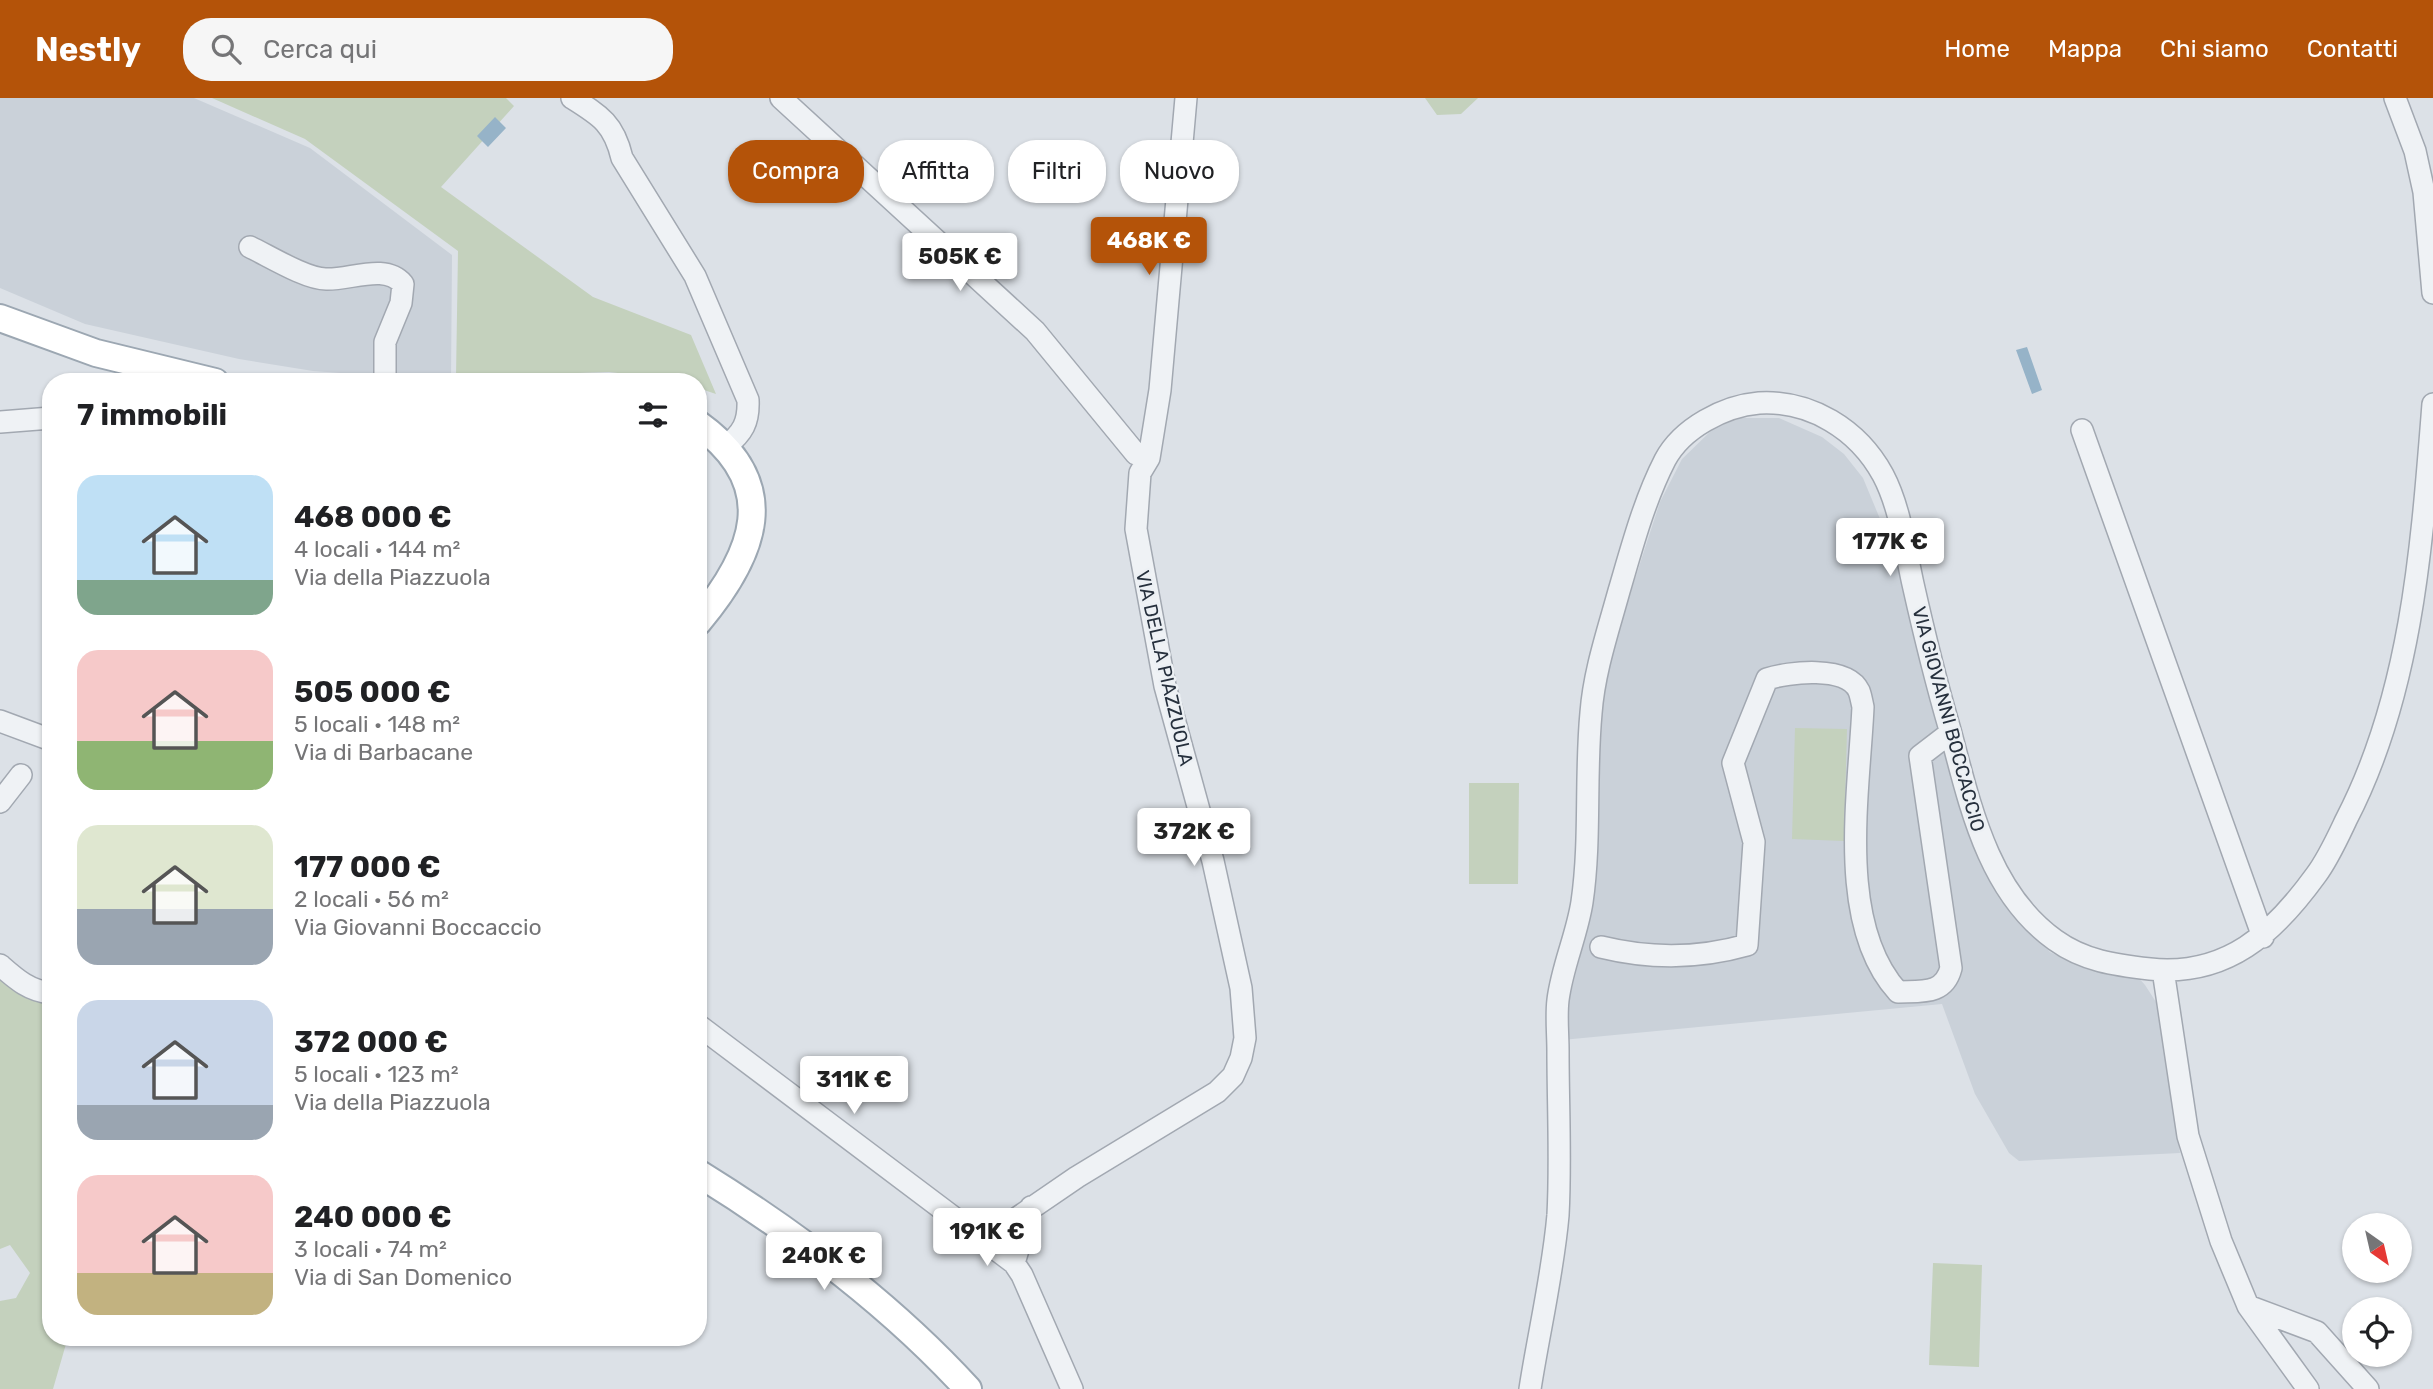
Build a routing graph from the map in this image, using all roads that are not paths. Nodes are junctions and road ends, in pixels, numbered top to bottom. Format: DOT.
graph roads {
  1 [pos="572,98"];
  2 [pos="781,98"];
  3 [pos="1186,98"];
  4 [pos="2395,98"];
  5 [pos="250,247"];
  6 [pos="2433,293"];
  7 [pos="0,318"];
  8 [pos="148,373"];
  9 [pos="385,373"];
  10 [pos="2433,404"];
  11 [pos="42,419"];
  12 [pos="0,422"];
  13 [pos="2082,430"];
  14 [pos="707,431"];
  15 [pos="726,447"];
  16 [pos="1149,457"];
  17 [pos="707,610"];
  18 [pos="0,721"];
  19 [pos="1950,733"];
  20 [pos="42,737"];
  21 [pos="21,775"];
  22 [pos="0,802"];
  23 [pos="2263,937"];
  24 [pos="1601,947"];
  25 [pos="0,965"];
  26 [pos="2163,970"];
  27 [pos="42,992"];
  28 [pos="707,1032"];
  29 [pos="707,1179"];
  30 [pos="1031,1207"];
  31 [pos="985,1240"];
  32 [pos="1014,1263"];
  33 [pos="2248,1306"];
  34 [pos="968,1389"];
  35 [pos="1072,1389"];
  36 [pos="1530,1389"];
  37 [pos="2308,1389"];
  38 [pos="2368,1389"];
  1 -- 15 [label="street"];
  2 -- 16 [label="street"];
  3 -- 16 [label="street, VIA DELLA PIAZZUOLA"];
  4 -- 6 [label="street"];
  5 -- 9 [label="street"];
  7 -- 8 [label="main road"];
  10 -- 23 [label="street, VIA GIOVANNI BOCCACCIO"];
  11 -- 12 [label="street"];
  13 -- 23 [label="street"];
  14 -- 15 [label="main road"];
  15 -- 17 [label="main road"];
  16 -- 30 [label="street, VIA DELLA PIAZZUOLA"];
  18 -- 20 [label="street"];
  19 -- 24 [label="street"];
  19 -- 26 [label="street, VIA GIOVANNI BOCCACCIO"];
  19 -- 36 [label="street, VIA GIOVANNI BOCCACCIO"];
  21 -- 22 [label="street"];
  23 -- 26 [label="street, VIA GIOVANNI BOCCACCIO"];
  25 -- 27 [label="street"];
  26 -- 33 [label="street"];
  28 -- 31 [label="street"];
  29 -- 34 [label="main road"];
  30 -- 31 [label="street, VIA DELLA PIAZZUOLA"];
  30 -- 32 [label="street"];
  31 -- 32 [label="street"];
  32 -- 35 [label="street"];
  33 -- 37 [label="street"];
  33 -- 38 [label="street"];
}
